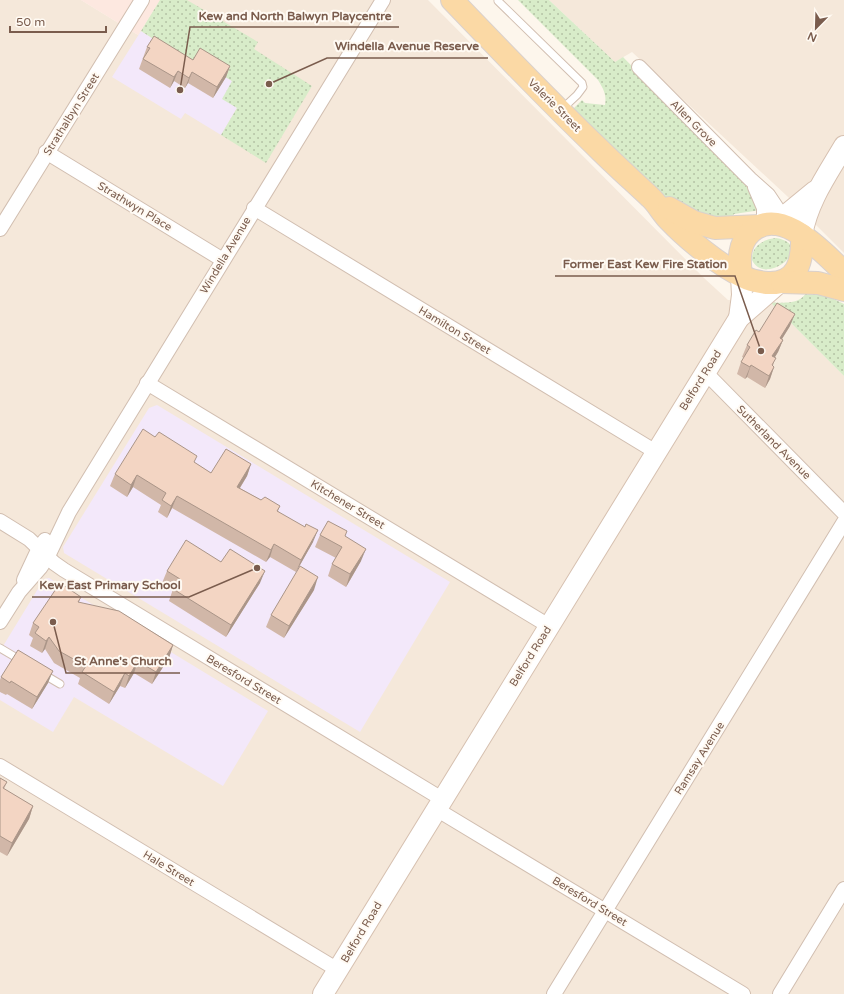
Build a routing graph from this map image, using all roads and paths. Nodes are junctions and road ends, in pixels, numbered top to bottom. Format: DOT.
graph roads {
  1 [pos="142,0"];
  2 [pos="383,0"];
  3 [pos="498,1"];
  4 [pos="459,3"];
  5 [pos="639,67"];
  6 [pos="560,110"];
  7 [pos="844,146"];
  8 [pos="46,152"];
  9 [pos="820,185"];
  10 [pos="652,198"];
  11 [pos="254,208"];
  12 [pos="769,225"];
  13 [pos="0,229"];
  14 [pos="802,235"];
  15 [pos="223,260"];
  16 [pos="844,272"];
  17 [pos="741,276"];
  18 [pos="780,282"];
  19 [pos="844,290"];
  20 [pos="739,318"];
  21 [pos="705,372"];
  22 [pos="148,383"];
  23 [pos="656,452"];
  24 [pos="844,513"];
  25 [pos="0,521"];
  26 [pos="844,522"];
  27 [pos="44,552"];
  28 [pos="0,622"];
  29 [pos="549,626"];
  30 [pos="0,648"];
  31 [pos="26,664"];
  32 [pos="40,672"];
  33 [pos="60,684"];
  34 [pos="0,766"];
  35 [pos="439,804"];
  36 [pos="844,889"];
  37 [pos="605,911"];
  38 [pos="338,970"];
  39 [pos="323,994"];
  40 [pos="554,994"];
  41 [pos="743,994"];
  42 [pos="780,994"];
  1 -- 8 [label="street, Strathalbyn Street"];
  2 -- 11 [label="street, Windella Avenue"];
  3 -- 6 [label="lane"];
  4 -- 6 [label="main road, Valerie Street"];
  5 -- 12 [label="street, Allen Grove"];
  6 -- 10 [label="main road, Valerie Street"];
  7 -- 9 [label="street"];
  8 -- 13 [label="street, Strathalbyn Street"];
  8 -- 15 [label="street, Strathwyn Place"];
  9 -- 12 [label="street"];
  9 -- 14 [label="street"];
  10 -- 12 [label="main road, Valerie Street"];
  10 -- 17 [label="main road, Valerie Street"];
  11 -- 15 [label="street, Windella Avenue"];
  11 -- 23 [label="street, Hamilton Street"];
  12 -- 14 [label="main road"];
  12 -- 17 [label="main road"];
  14 -- 16 [label="main road"];
  14 -- 18 [label="main road"];
  15 -- 22 [label="street, Windella Avenue"];
  17 -- 18 [label="main road"];
  17 -- 20 [label="street, Belford Road"];
  18 -- 19 [label="main road"];
  18 -- 20 [label="street, Belford Road"];
  20 -- 21 [label="street, Belford Road"];
  21 -- 23 [label="street, Belford Road"];
  21 -- 24 [label="street, Sutherland Avenue"];
  22 -- 27 [label="street, Windella Avenue"];
  22 -- 29 [label="street, Kitchener Street"];
  23 -- 29 [label="street, Belford Road"];
  25 -- 27 [label="street, Beresford Street"];
  26 -- 37 [label="street, Ramsay Avenue"];
  27 -- 28 [label="street, Windella Avenue"];
  27 -- 35 [label="street, Beresford Street"];
  29 -- 35 [label="street, Belford Road"];
  30 -- 31 [label="lane"];
  32 -- 33 [label="lane"];
  34 -- 38 [label="street, Hale Street"];
  35 -- 37 [label="street, Beresford Street"];
  35 -- 38 [label="street, Belford Road"];
  36 -- 42 [label="street"];
  37 -- 40 [label="street, Ramsay Avenue"];
  37 -- 41 [label="street, Beresford Street"];
  38 -- 39 [label="street, Belford Road"];
}
